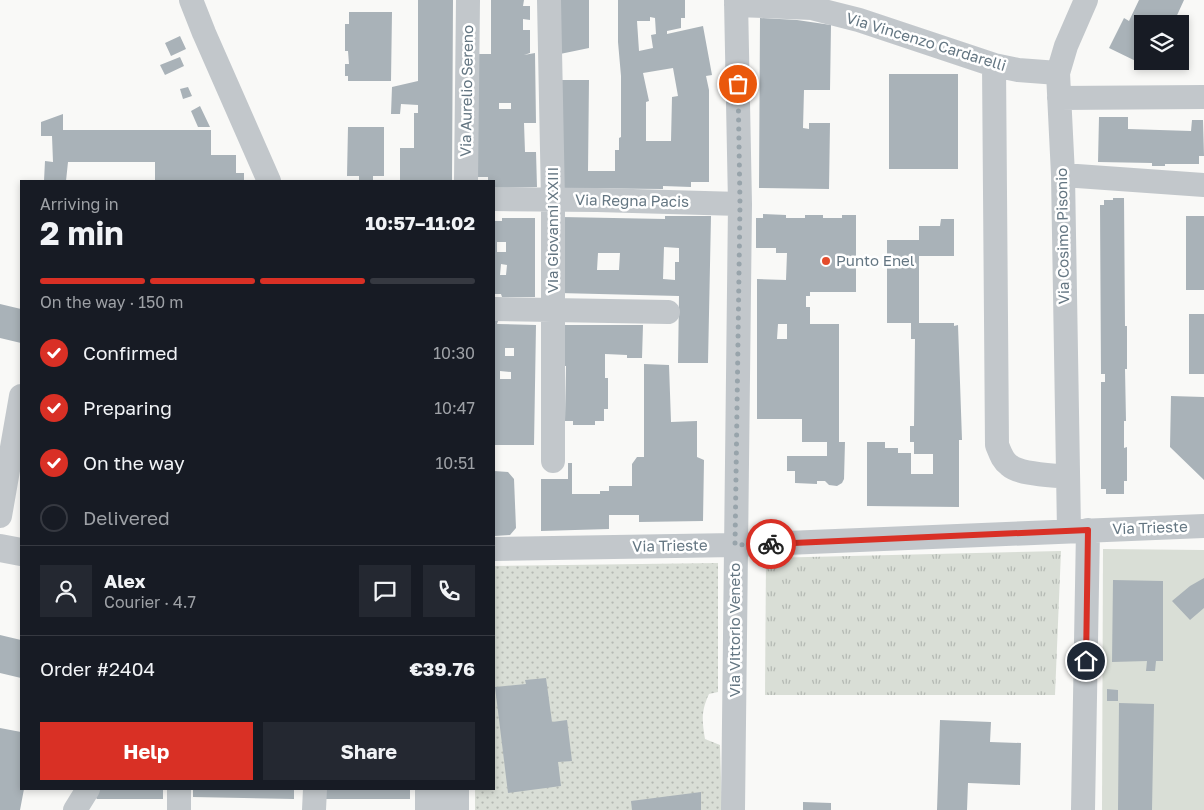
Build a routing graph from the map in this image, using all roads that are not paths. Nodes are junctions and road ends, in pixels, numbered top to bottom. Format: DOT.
graph roads {
  1 [pos="191,0"];
  2 [pos="468,0"];
  3 [pos="549,0"];
  4 [pos="1086,0"];
  5 [pos="736,2"];
  6 [pos="994,65"];
  7 [pos="1058,73"];
  8 [pos="1204,97"];
  9 [pos="1059,98"];
  10 [pos="1062,175"];
  11 [pos="270,180"];
  12 [pos="466,180"];
  13 [pos="1204,185"];
  14 [pos="495,199"];
  15 [pos="553,200"];
  16 [pos="740,204"];
  17 [pos="495,309"];
  18 [pos="553,310"];
  19 [pos="668,312"];
  20 [pos="20,402"];
  21 [pos="553,461"];
  22 [pos="1067,477"];
  23 [pos="0,516"];
  24 [pos="1204,526"];
  25 [pos="1079,530"];
  26 [pos="735,545"];
  27 [pos="0,548"];
  28 [pos="495,548"];
  29 [pos="20,552"];
  30 [pos="87,790"];
  31 [pos="179,790"];
  32 [pos="315,790"];
  33 [pos="430,790"];
  34 [pos="445,806"];
  35 [pos="76,810"];
  36 [pos="179,810"];
  37 [pos="314,810"];
  38 [pos="734,810"];
  39 [pos="1083,810"];
  1 -- 11 [label="street"];
  2 -- 12 [label="street, Via Aurelio Sereno"];
  3 -- 15 [label="street, Via Giovanni XXIII"];
  4 -- 7 [label="street, Via Cosimo Pisonio"];
  5 -- 6 [label="street, Via Vincenzo Cardarelli"];
  5 -- 16 [label="street, Via Vittorio Veneto"];
  6 -- 7 [label="street, Via Vincenzo Cardarelli"];
  6 -- 22 [label="street"];
  7 -- 9 [label="street, Via Cosimo Pisonio"];
  8 -- 9 [label="street"];
  9 -- 10 [label="street, Via Cosimo Pisonio"];
  10 -- 13 [label="street"];
  10 -- 22 [label="street, Via Cosimo Pisonio"];
  14 -- 15 [label="street, Via Regna Pacis"];
  15 -- 16 [label="street, Via Regna Pacis"];
  15 -- 18 [label="street, Via Giovanni XXIII"];
  16 -- 26 [label="street, Via Vittorio Veneto"];
  17 -- 18 [label="street"];
  18 -- 19 [label="street"];
  18 -- 21 [label="street, Via Giovanni XXIII"];
  20 -- 23 [label="street"];
  22 -- 25 [label="street, Via Cosimo Pisonio"];
  24 -- 25 [label="street, Via Trieste"];
  25 -- 26 [label="street, Via Trieste"];
  25 -- 39 [label="street, Via Cosimo Pisonio"];
  26 -- 28 [label="street, Via Trieste"];
  26 -- 38 [label="street, Via Vittorio Veneto"];
  27 -- 29 [label="street"];
  30 -- 35 [label="street"];
  31 -- 36 [label="street"];
  32 -- 37 [label="street"];
  33 -- 34 [label="street"];
}
